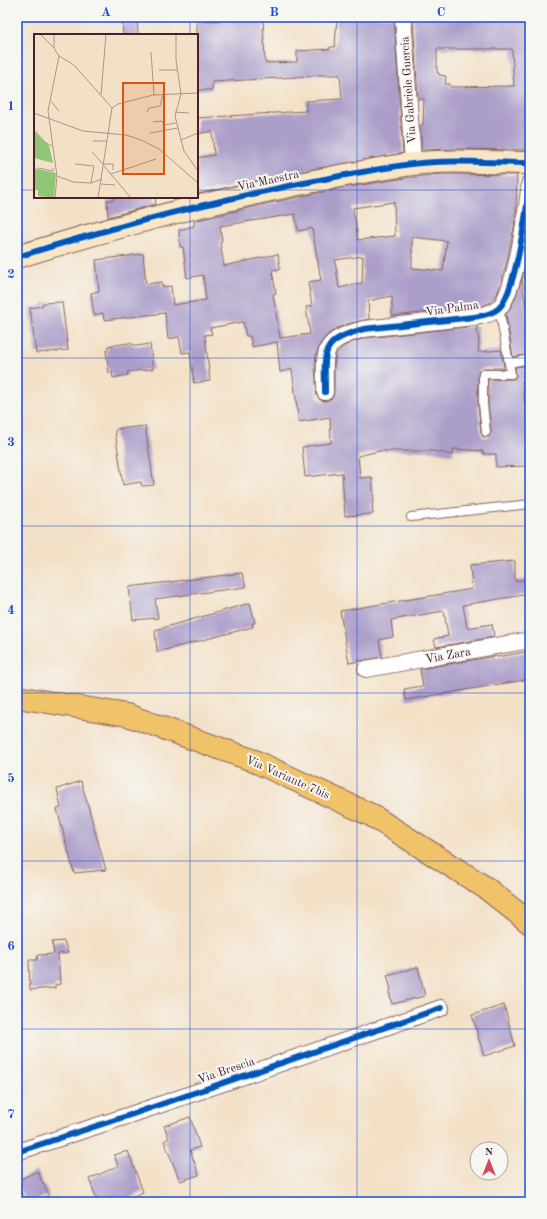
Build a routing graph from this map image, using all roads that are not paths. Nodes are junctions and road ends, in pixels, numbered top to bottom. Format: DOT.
graph roads {
  1 [pos="403,17"];
  2 [pos="530,163"];
  3 [pos="413,164"];
  4 [pos="530,182"];
  5 [pos="17,257"];
  6 [pos="499,308"];
  7 [pos="530,359"];
  8 [pos="509,363"];
  9 [pos="325,392"];
  10 [pos="486,432"];
  11 [pos="530,504"];
  12 [pos="411,517"];
  13 [pos="530,640"];
  14 [pos="366,669"];
  15 [pos="17,697"];
  16 [pos="530,923"];
  17 [pos="441,1008"];
  18 [pos="17,1152"];
  1 -- 3 [label="street, Via Gabriele Guercia"];
  2 -- 3 [label="street, Via Maestra"];
  3 -- 5 [label="street, Via Maestra"];
  4 -- 6 [label="street"];
  6 -- 8 [label="lane"];
  6 -- 9 [label="street, Via Palma"];
  7 -- 8 [label="lane"];
  8 -- 10 [label="lane"];
  11 -- 12 [label="lane"];
  13 -- 14 [label="street, Via Zara"];
  15 -- 16 [label="main road, Via Variante 7bis"];
  17 -- 18 [label="street, Via Brescia"];
}
